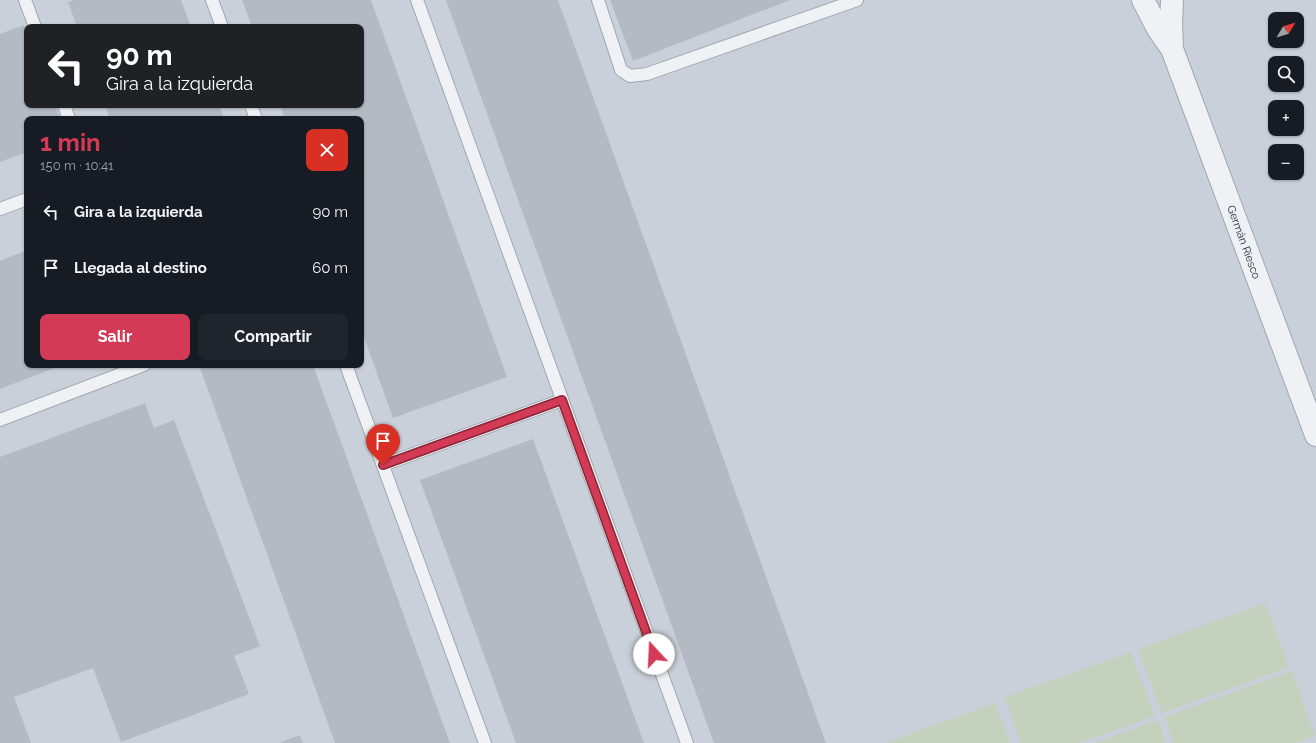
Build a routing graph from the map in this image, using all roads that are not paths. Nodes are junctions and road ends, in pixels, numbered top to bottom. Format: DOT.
graph roads {
  1 [pos="25,0"];
  2 [pos="212,0"];
  3 [pos="417,0"];
  4 [pos="598,0"];
  5 [pos="857,0"];
  6 [pos="1143,0"];
  7 [pos="1172,0"];
  8 [pos="34,24"];
  9 [pos="221,24"];
  10 [pos="1172,49"];
  11 [pos="24,200"];
  12 [pos="0,209"];
  13 [pos="136,368"];
  14 [pos="347,368"];
  15 [pos="562,400"];
  16 [pos="0,420"];
  17 [pos="1316,435"];
  18 [pos="383,465"];
  19 [pos="485,743"];
  20 [pos="686,743"];
  1 -- 8 [label="lane"];
  2 -- 9 [label="lane"];
  3 -- 15 [label="lane"];
  4 -- 5 [label="lane"];
  6 -- 10 [label="street, Germán Riesco"];
  7 -- 10 [label="street, Germán Riesco"];
  10 -- 17 [label="street, Germán Riesco"];
  11 -- 12 [label="lane"];
  13 -- 16 [label="lane"];
  14 -- 18 [label="lane"];
  15 -- 18 [label="lane"];
  15 -- 20 [label="lane"];
  18 -- 19 [label="lane"];
}
